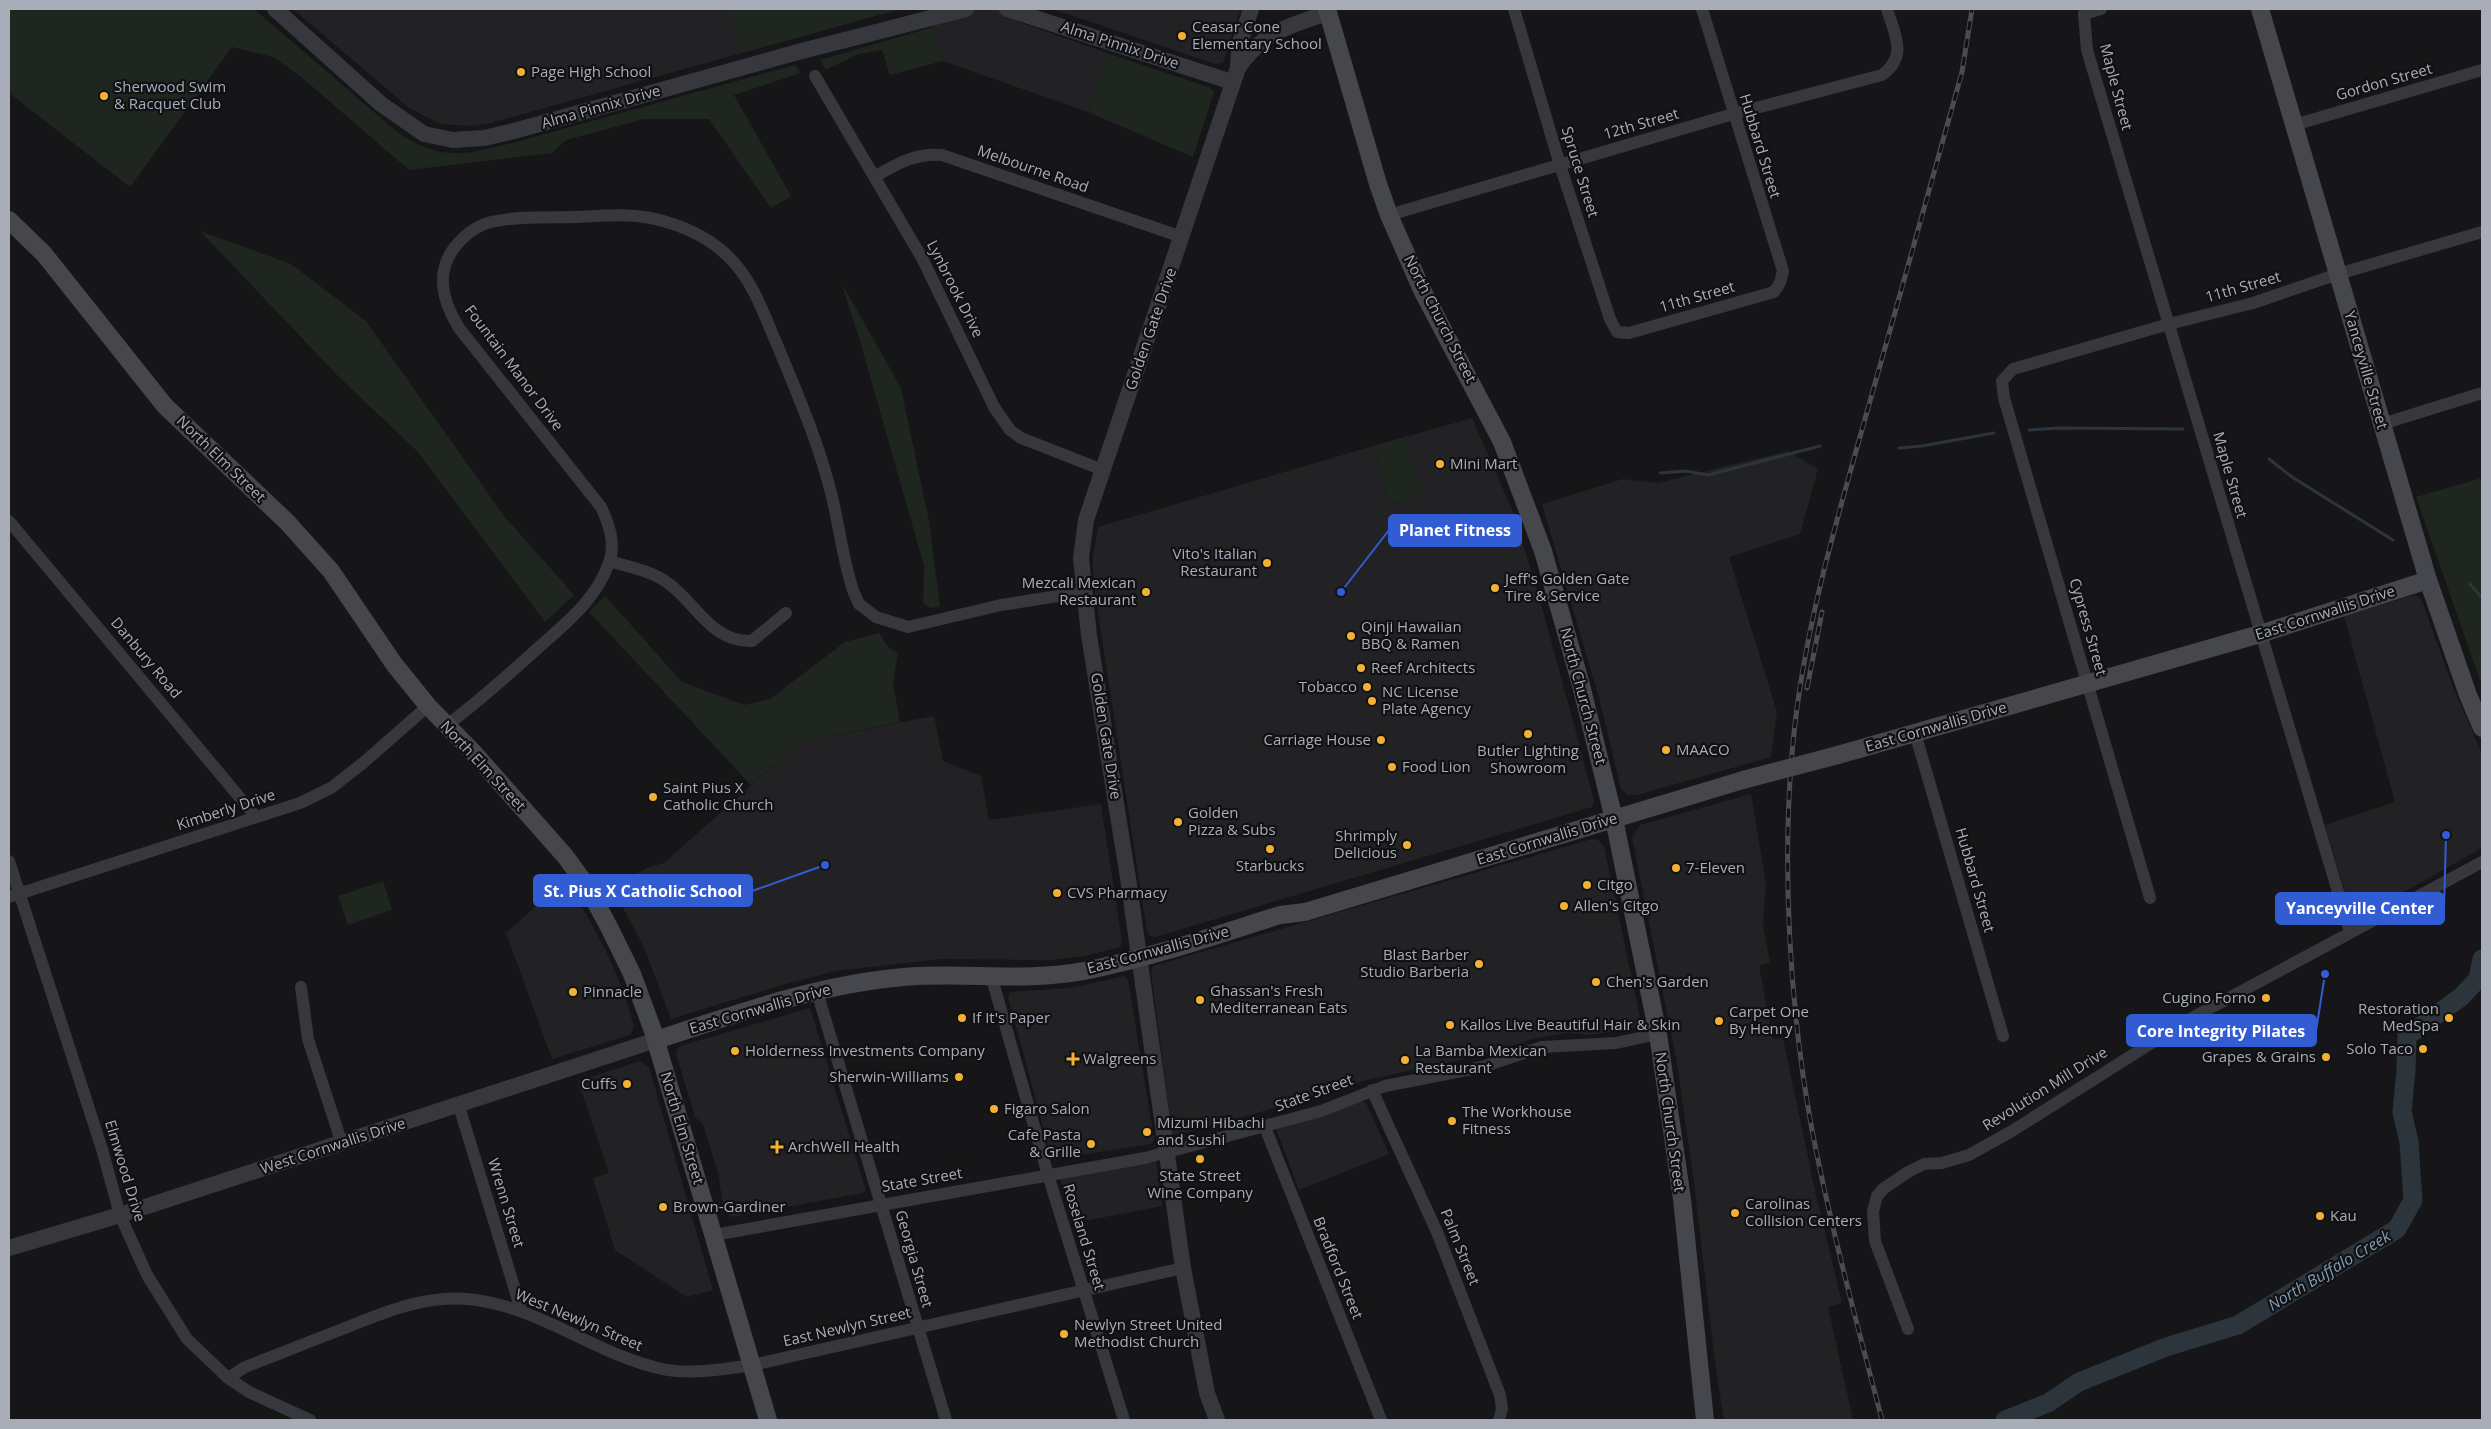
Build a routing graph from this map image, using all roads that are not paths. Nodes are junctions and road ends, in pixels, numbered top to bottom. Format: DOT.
graph roads {
  1 [pos="275,9"];
  2 [pos="966,9"];
  3 [pos="1008,9"];
  4 [pos="1251,9"];
  5 [pos="1514,9"];
  6 [pos="1702,9"];
  7 [pos="1888,9"];
  8 [pos="2101,9"];
  9 [pos="2260,9"];
  10 [pos="1328,11"];
  11 [pos="2482,70"];
  12 [pos="1235,75"];
  13 [pos="814,76"];
  14 [pos="1733,114"];
  15 [pos="2294,125"];
  16 [pos="1560,165"];
  17 [pos="876,176"];
  18 [pos="1389,215"];
  19 [pos="9,220"];
  20 [pos="2482,232"];
  21 [pos="1182,236"];
  22 [pos="2338,274"];
  23 [pos="1774,292"];
  24 [pos="2169,324"];
  25 [pos="1629,333"];
  26 [pos="2013,369"];
  27 [pos="2482,393"];
  28 [pos="2382,424"];
  29 [pos="1104,470"];
  30 [pos="9,521"];
  31 [pos="610,561"];
  32 [pos="2428,580"];
  33 [pos="1083,592"];
  34 [pos="786,613"];
  35 [pos="2260,634"];
  36 [pos="2087,684"];
  37 [pos="428,706"];
  38 [pos="446,726"];
  39 [pos="2482,728"];
  40 [pos="1915,733"];
  41 [pos="256,817"];
  42 [pos="1614,819"];
  43 [pos="9,861"];
  44 [pos="2482,862"];
  45 [pos="14,895"];
  46 [pos="2150,898"];
  47 [pos="2350,932"];
  48 [pos="1139,957"];
  49 [pos="992,976"];
  50 [pos="301,987"];
  51 [pos="817,992"];
  52 [pos="1658,1034"];
  53 [pos="2003,1036"];
  54 [pos="656,1040"];
  55 [pos="1372,1090"];
  56 [pos="459,1106"];
  57 [pos="1265,1127"];
  58 [pos="342,1144"];
  59 [pos="1165,1153"];
  60 [pos="1048,1175"];
  61 [pos="881,1204"];
  62 [pos="120,1215"];
  63 [pos="714,1235"];
  64 [pos="9,1248"];
  65 [pos="1183,1268"];
  66 [pos="1083,1290"];
  67 [pos="521,1310"];
  68 [pos="918,1328"];
  69 [pos="1908,1329"];
  70 [pos="752,1365"];
  71 [pos="228,1378"];
  72 [pos="310,1420"];
  73 [pos="768,1420"];
  74 [pos="946,1420"];
  75 [pos="1124,1420"];
  76 [pos="1217,1420"];
  77 [pos="1381,1420"];
  78 [pos="1499,1420"];
  79 [pos="1705,1420"];
  1 -- 2 [label="street, Alma Pinnix Drive"];
  3 -- 12 [label="street, Alma Pinnix Drive"];
  4 -- 12 [label="street, Golden Gate Drive"];
  5 -- 16 [label="street, Spruce Street"];
  6 -- 14 [label="street, Hubbard Street"];
  7 -- 14 [label="street, 12th Street"];
  8 -- 24 [label="street, Maple Street"];
  9 -- 15 [label="main road, Yanceyville Street"];
  10 -- 12 [label="street, Golden Gate Drive"];
  10 -- 18 [label="main road, North Church Street"];
  11 -- 15 [label="street, Gordon Street"];
  12 -- 21 [label="street, Golden Gate Drive"];
  13 -- 17 [label="street, Lynbrook Drive"];
  14 -- 16 [label="street, 12th Street"];
  14 -- 23 [label="street, Hubbard Street"];
  15 -- 22 [label="main road, Yanceyville Street"];
  16 -- 18 [label="street, 12th Street"];
  16 -- 25 [label="street, Spruce Street"];
  17 -- 21 [label="street, Melbourne Road"];
  17 -- 29 [label="street, Lynbrook Drive"];
  18 -- 42 [label="main road, North Church Street"];
  19 -- 37 [label="main road, North Elm Street"];
  20 -- 22 [label="street, 11th Street"];
  21 -- 29 [label="street, Golden Gate Drive"];
  22 -- 24 [label="street, 11th Street"];
  22 -- 28 [label="main road, Yanceyville Street"];
  23 -- 25 [label="street, 11th Street"];
  24 -- 26 [label="street, 11th Street"];
  24 -- 35 [label="street, Maple Street"];
  26 -- 36 [label="street, Cypress Street"];
  27 -- 28 [label="street"];
  28 -- 32 [label="main road, Yanceyville Street"];
  29 -- 33 [label="street, Golden Gate Drive"];
  30 -- 41 [label="street, Danbury Road"];
  31 -- 33 [label="street, Fountain Manor Drive"];
  31 -- 34 [label="street"];
  31 -- 38 [label="street, Fountain Manor Drive"];
  32 -- 35 [label="main road, East Cornwallis Drive"];
  32 -- 39 [label="main road, Yanceyville Street"];
  33 -- 48 [label="street, Golden Gate Drive"];
  35 -- 36 [label="main road, East Cornwallis Drive"];
  35 -- 47 [label="street, Maple Street"];
  36 -- 40 [label="main road, East Cornwallis Drive"];
  36 -- 46 [label="street, Cypress Street"];
  37 -- 38 [label="main road, North Elm Street"];
  37 -- 41 [label="street, Kimberly Drive"];
  38 -- 54 [label="main road, North Elm Street"];
  40 -- 42 [label="main road, East Cornwallis Drive, bridge"];
  40 -- 53 [label="street, Hubbard Street"];
  41 -- 45 [label="street, Kimberly Drive"];
  42 -- 48 [label="main road, East Cornwallis Drive"];
  42 -- 52 [label="main road, North Church Street"];
  43 -- 45 [label="street, Elmwood Drive"];
  44 -- 47 [label="street, Revolution Mill Drive"];
  45 -- 62 [label="street, Elmwood Drive"];
  47 -- 69 [label="street, Revolution Mill Drive"];
  48 -- 49 [label="main road, East Cornwallis Drive"];
  48 -- 59 [label="street, Golden Gate Drive"];
  49 -- 51 [label="main road, East Cornwallis Drive"];
  49 -- 60 [label="street, Roseland Street"];
  50 -- 58 [label="street"];
  51 -- 54 [label="main road, East Cornwallis Drive"];
  51 -- 61 [label="street, Georgia Street"];
  52 -- 55 [label="street, State Street"];
  52 -- 79 [label="main road, North Church Street"];
  54 -- 56 [label="street, West Cornwallis Drive"];
  54 -- 63 [label="main road, North Elm Street"];
  55 -- 57 [label="street, State Street"];
  55 -- 78 [label="street, Palm Street"];
  56 -- 58 [label="street, West Cornwallis Drive"];
  56 -- 67 [label="street, Wrenn Street"];
  57 -- 59 [label="street, State Street"];
  57 -- 77 [label="street, Bradford Street"];
  58 -- 62 [label="street, West Cornwallis Drive"];
  59 -- 60 [label="street, State Street"];
  59 -- 65 [label="street, Golden Gate Drive"];
  60 -- 61 [label="street, State Street"];
  60 -- 66 [label="street, Roseland Street"];
  61 -- 63 [label="street, State Street"];
  61 -- 68 [label="street, Georgia Street"];
  62 -- 64 [label="street, West Cornwallis Drive"];
  62 -- 71 [label="street, Elmwood Drive"];
  63 -- 70 [label="main road, North Elm Street"];
  65 -- 66 [label="street, East Newlyn Street"];
  65 -- 76 [label="street, Golden Gate Drive"];
  66 -- 68 [label="street, East Newlyn Street"];
  66 -- 75 [label="street, Roseland Street"];
  67 -- 70 [label="street, West Newlyn Street"];
  67 -- 71 [label="street, West Newlyn Street"];
  68 -- 70 [label="street, East Newlyn Street"];
  68 -- 74 [label="street, Georgia Street"];
  70 -- 73 [label="main road, North Elm Street"];
  71 -- 72 [label="street, Elmwood Drive"];
}
